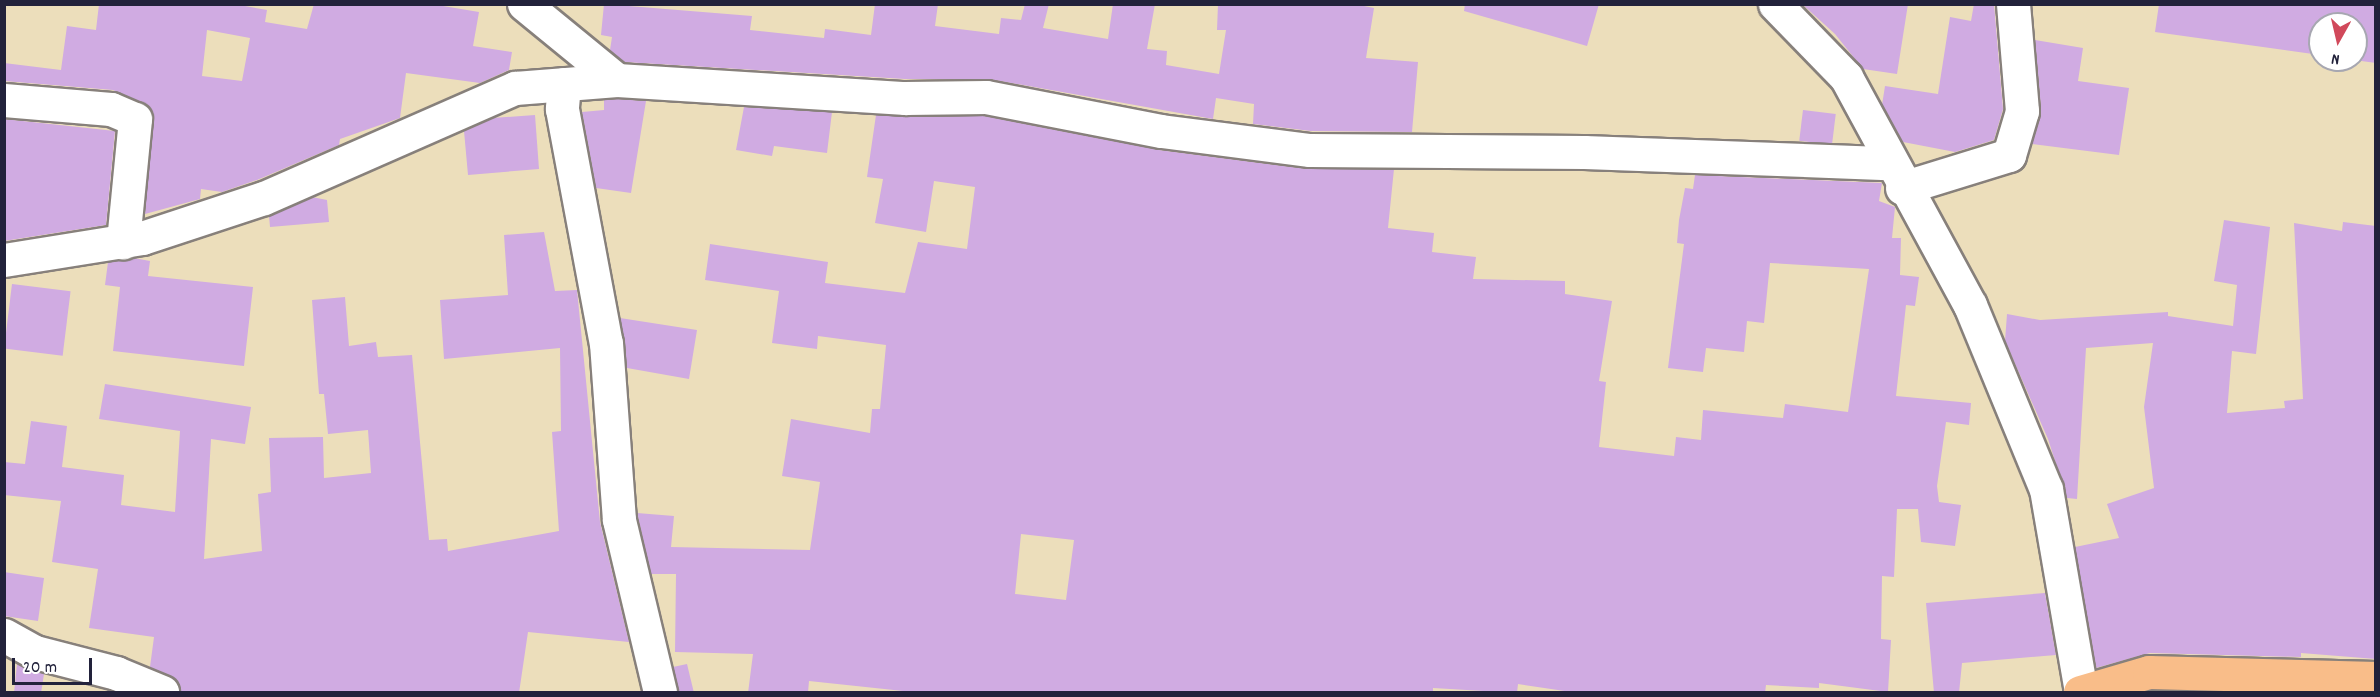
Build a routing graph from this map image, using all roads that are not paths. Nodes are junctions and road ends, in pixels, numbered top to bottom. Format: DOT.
graph roads {
  1 [pos="524,4"];
  2 [pos="1775,4"];
  3 [pos="2013,4"];
  4 [pos="617,80"];
  5 [pos="564,84"];
  6 [pos="4,100"];
  7 [pos="1895,176"];
  8 [pos="123,242"];
  9 [pos="4,260"];
  10 [pos="4,635"];
  11 [pos="2376,678"];
  12 [pos="2081,692"];
  13 [pos="162,693"];
  14 [pos="660,693"];
  1 -- 4 [label="street"];
  2 -- 7 [label="street"];
  3 -- 7 [label="street"];
  4 -- 5 [label="street"];
  4 -- 7 [label="street"];
  5 -- 8 [label="street"];
  5 -- 14 [label="street"];
  6 -- 8 [label="street"];
  7 -- 12 [label="street"];
  8 -- 9 [label="street"];
  10 -- 13 [label="street"];
  11 -- 12 [label="main road"];
}
